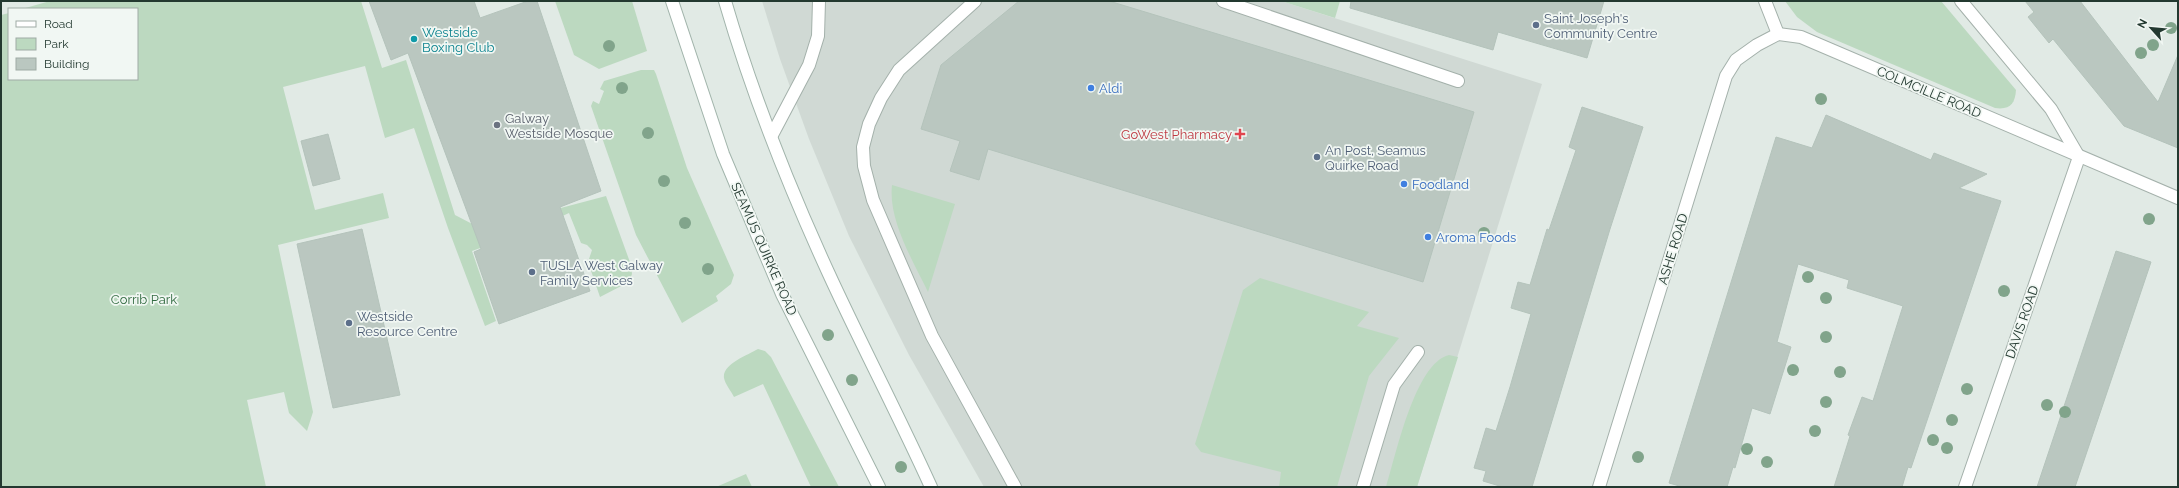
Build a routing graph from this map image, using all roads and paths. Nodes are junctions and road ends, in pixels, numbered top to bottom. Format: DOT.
graph roads {
  1 [pos="672,1"];
  2 [pos="725,1"];
  3 [pos="819,1"];
  4 [pos="975,1"];
  5 [pos="1223,1"];
  6 [pos="1766,1"];
  7 [pos="1961,1"];
  8 [pos="1778,34"];
  9 [pos="1458,81"];
  10 [pos="772,135"];
  11 [pos="2079,157"];
  12 [pos="2178,198"];
  13 [pos="1418,352"];
  14 [pos="879,487"];
  15 [pos="931,487"];
  16 [pos="1015,487"];
  17 [pos="1362,487"];
  18 [pos="1599,487"];
  19 [pos="1965,487"];
  1 -- 14 [label="street, SEAMUS QUIRKE ROAD"];
  2 -- 10 [label="street"];
  3 -- 10 [label="street"];
  4 -- 16 [label="street"];
  5 -- 9 [label="street"];
  6 -- 8 [label="street"];
  7 -- 11 [label="street"];
  8 -- 11 [label="street, COLMCILLE ROAD"];
  8 -- 18 [label="street, ASHE ROAD"];
  10 -- 15 [label="street"];
  11 -- 12 [label="street, COLMCILLE ROAD"];
  11 -- 19 [label="street, DAVIS ROAD"];
  13 -- 17 [label="street"];
}
